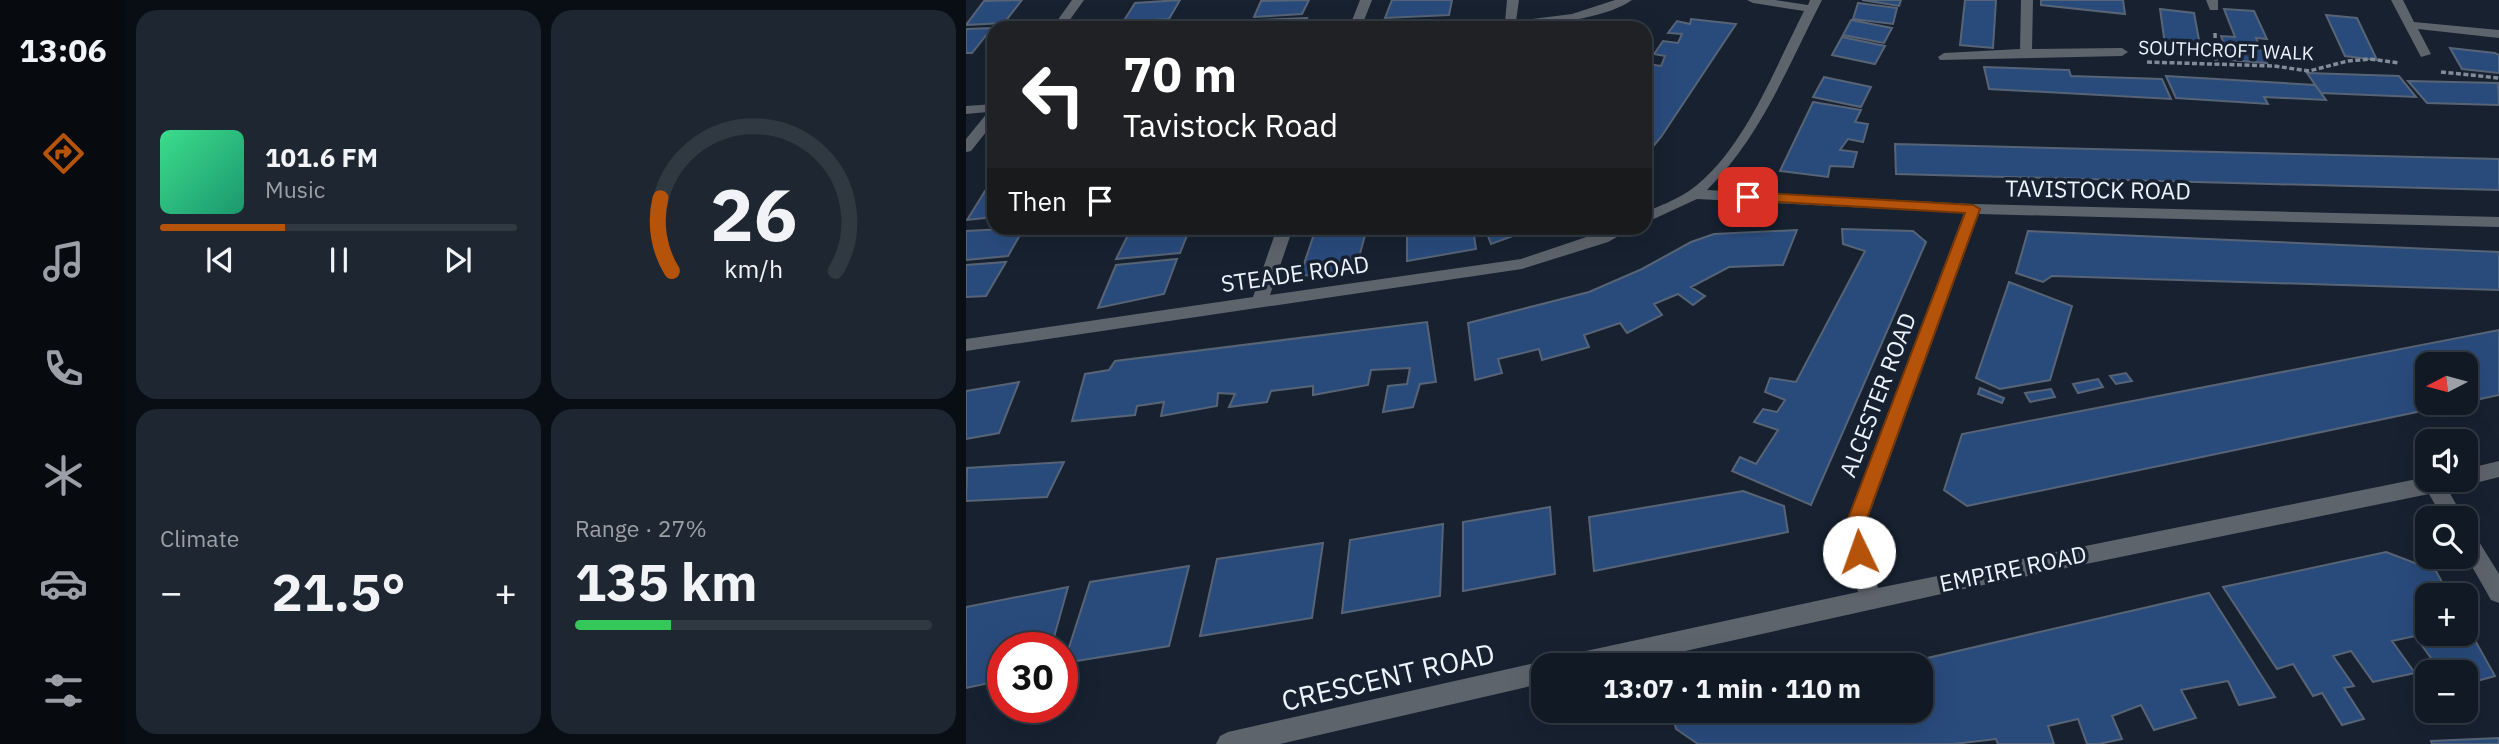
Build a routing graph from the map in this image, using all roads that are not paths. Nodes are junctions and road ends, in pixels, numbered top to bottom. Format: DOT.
graph roads {
  1 [pos="1078,0"];
  2 [pos="1366,0"];
  3 [pos="1513,0"];
  4 [pos="1626,0"];
  5 [pos="1753,0"];
  6 [pos="2027,0"];
  7 [pos="2397,0"];
  8 [pos="1813,4"];
  9 [pos="1063,21"];
  10 [pos="1357,21"];
  11 [pos="1511,21"];
  12 [pos="1579,21"];
  13 [pos="2410,24"];
  14 [pos="2499,34"];
  15 [pos="2122,52"];
  16 [pos="2425,54"];
  17 [pos="2026,55"];
  18 [pos="1944,57"];
  19 [pos="987,108"];
  20 [pos="966,110"];
  21 [pos="987,122"];
  22 [pos="966,148"];
  23 [pos="1696,194"];
  24 [pos="1973,209"];
  25 [pos="1652,215"];
  26 [pos="2499,222"];
  27 [pos="1283,235"];
  28 [pos="1610,235"];
  29 [pos="1259,303"];
  30 [pos="966,345"];
  31 [pos="2499,469"];
  32 [pos="2478,474"];
  33 [pos="2415,489"];
  34 [pos="2478,558"];
  35 [pos="2499,593"];
  36 [pos="1870,599"];
  37 [pos="1626,653"];
  38 [pos="1531,675"];
  39 [pos="1242,742"];
  1 -- 9 [label="street"];
  2 -- 10 [label="street"];
  3 -- 11 [label="street"];
  4 -- 12 [label="street"];
  5 -- 8 [label="street"];
  6 -- 17 [label="street"];
  7 -- 13 [label="street"];
  8 -- 23 [label="street"];
  13 -- 14 [label="street"];
  13 -- 16 [label="street"];
  15 -- 17 [label="street"];
  17 -- 18 [label="street"];
  19 -- 20 [label="street"];
  21 -- 22 [label="street"];
  23 -- 24 [label="street, TAVISTOCK ROAD"];
  23 -- 25 [label="street"];
  24 -- 26 [label="street, TAVISTOCK ROAD"];
  24 -- 36 [label="street, ALCESTER ROAD"];
  27 -- 29 [label="street"];
  28 -- 29 [label="street, STEADE ROAD"];
  29 -- 30 [label="street, STEADE ROAD"];
  31 -- 32 [label="street"];
  33 -- 36 [label="street, EMPIRE ROAD"];
  34 -- 35 [label="street"];
  36 -- 37 [label="street, EMPIRE ROAD"];
  38 -- 39 [label="street, CRESCENT ROAD"];
}
